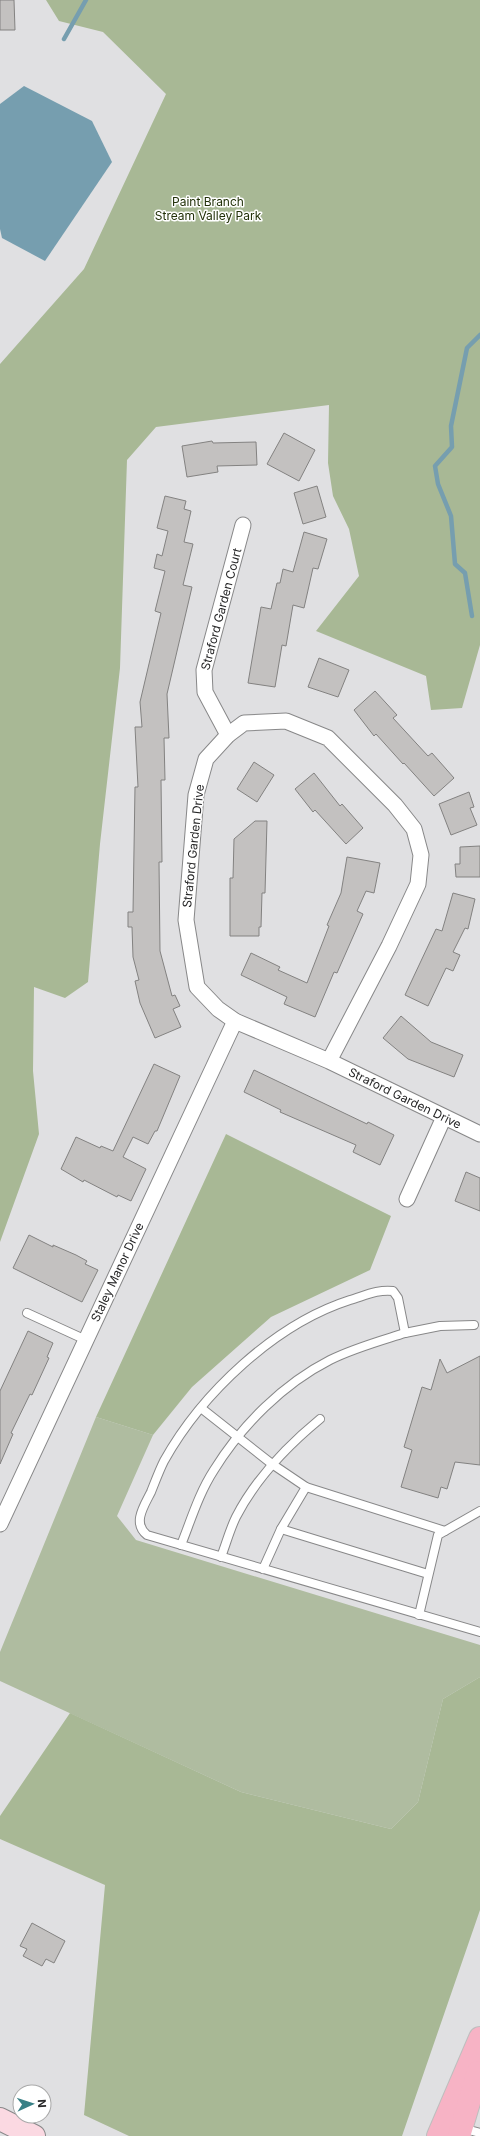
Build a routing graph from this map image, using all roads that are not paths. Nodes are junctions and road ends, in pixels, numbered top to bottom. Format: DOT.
graph roads {
  1 [pos="244,525"];
  2 [pos="228,736"];
  3 [pos="235,1021"];
  4 [pos="329,1061"];
  5 [pos="444,1117"];
  6 [pos="480,1134"];
  7 [pos="407,1199"];
  8 [pos="27,1313"];
  9 [pos="474,1325"];
  10 [pos="405,1333"];
  11 [pos="86,1340"];
  12 [pos="201,1408"];
  13 [pos="320,1419"];
  14 [pos="238,1438"];
  15 [pos="272,1464"];
  16 [pos="306,1487"];
  17 [pos="480,1511"];
  18 [pos="0,1522"];
  19 [pos="281,1529"];
  20 [pos="445,1531"];
  21 [pos="181,1545"];
  22 [pos="221,1557"];
  23 [pos="263,1569"];
  24 [pos="428,1574"];
  25 [pos="418,1615"];
  26 [pos="480,1632"];
  27 [pos="480,2038"];
  28 [pos="480,2064"];
  29 [pos="0,2119"];
  30 [pos="467,2132"];
  31 [pos="34,2136"];
  32 [pos="438,2136"];
  1 -- 2 [label="street, Straford Garden Court"];
  2 -- 3 [label="street, Straford Garden Drive"];
  2 -- 4 [label="street, Straford Garden Drive"];
  3 -- 4 [label="street, Straford Garden Drive"];
  3 -- 11 [label="street, Staley Manor Drive"];
  4 -- 5 [label="street, Straford Garden Drive"];
  5 -- 6 [label="street, Straford Garden Drive"];
  5 -- 7 [label="street"];
  8 -- 11 [label="lane"];
  9 -- 10 [label="lane"];
  10 -- 12 [label="lane"];
  10 -- 14 [label="lane"];
  11 -- 18 [label="street, Staley Manor Drive"];
  12 -- 14 [label="lane"];
  12 -- 21 [label="lane"];
  13 -- 15 [label="lane"];
  14 -- 15 [label="lane"];
  14 -- 21 [label="lane"];
  15 -- 16 [label="lane"];
  15 -- 22 [label="lane"];
  16 -- 19 [label="lane"];
  16 -- 20 [label="lane"];
  17 -- 20 [label="lane"];
  19 -- 23 [label="lane"];
  19 -- 24 [label="lane"];
  20 -- 24 [label="lane"];
  21 -- 22 [label="lane"];
  22 -- 23 [label="lane"];
  23 -- 25 [label="lane"];
  24 -- 25 [label="lane"];
  25 -- 26 [label="lane"];
  27 -- 32 [label="main road"];
  28 -- 30 [label="main road"];
  29 -- 31 [label="main road"];
}
